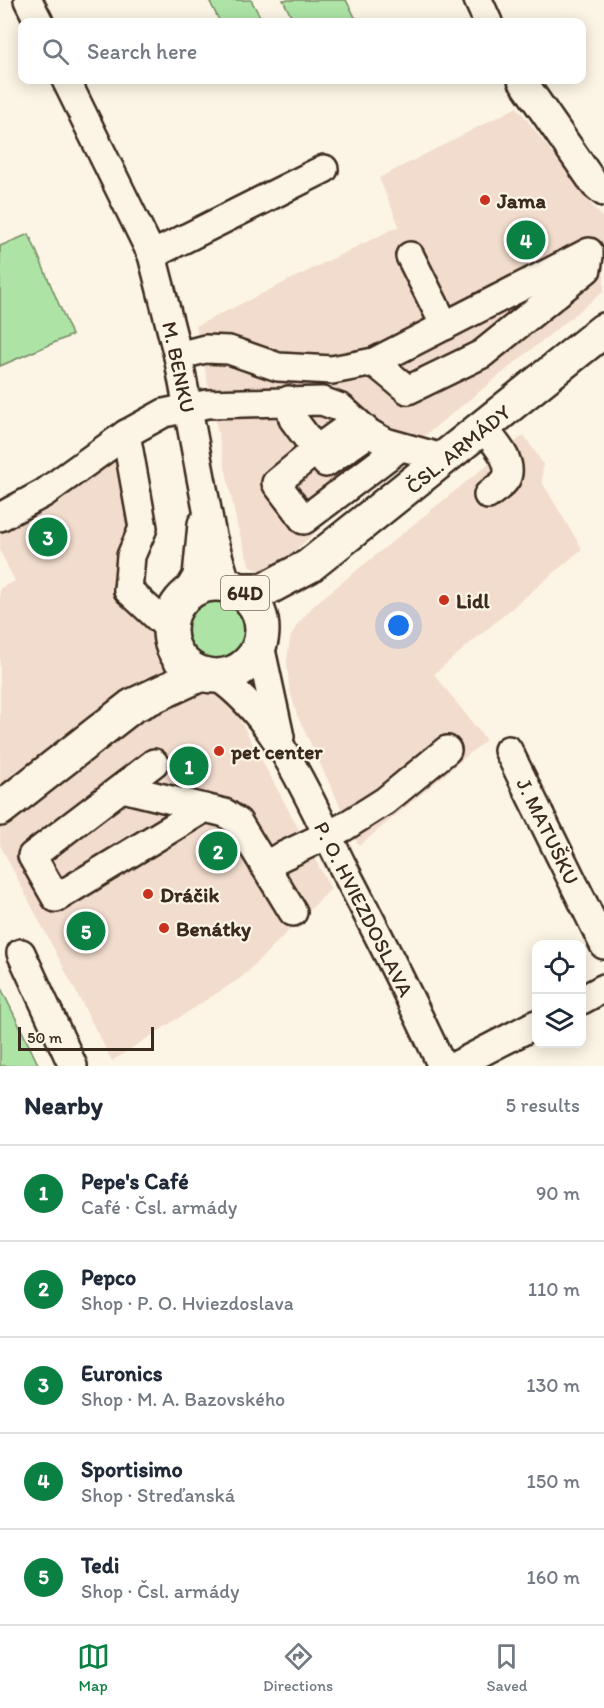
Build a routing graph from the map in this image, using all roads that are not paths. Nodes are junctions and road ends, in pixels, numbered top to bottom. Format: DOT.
graph roads {
  1 [pos="28,0"];
  2 [pos="478,0"];
  3 [pos="37,18"];
  4 [pos="486,18"];
  5 [pos="68,84"];
  6 [pos="525,84"];
  7 [pos="324,170"];
  8 [pos="604,192"];
  9 [pos="152,255"];
  10 [pos="410,256"];
  11 [pos="445,326"];
  12 [pos="604,330"];
  13 [pos="178,356"];
  14 [pos="374,362"];
  15 [pos="289,400"];
  16 [pos="188,408"];
  17 [pos="483,429"];
  18 [pos="126,434"];
  19 [pos="377,436"];
  20 [pos="321,457"];
  21 [pos="446,459"];
  22 [pos="200,481"];
  23 [pos="488,495"];
  24 [pos="0,516"];
  25 [pos="309,566"];
  26 [pos="233,587"];
  27 [pos="128,590"];
  28 [pos="185,595"];
  29 [pos="170,634"];
  30 [pos="261,638"];
  31 [pos="209,675"];
  32 [pos="132,706"];
  33 [pos="447,750"];
  34 [pos="508,750"];
  35 [pos="284,753"];
  36 [pos="154,763"];
  37 [pos="122,789"];
  38 [pos="205,808"];
  39 [pos="0,809"];
  40 [pos="327,835"];
  41 [pos="264,865"];
  42 [pos="293,912"];
  43 [pos="604,945"];
  44 [pos="21,953"];
  45 [pos="604,988"];
  46 [pos="586,998"];
  47 [pos="532,1027"];
  48 [pos="73,1066"];
  49 [pos="442,1066"];
  50 [pos="455,1066"];
  1 -- 3 [label="street"];
  2 -- 4 [label="street"];
  5 -- 9 [label="street, M. BENKU"];
  6 -- 8 [label="street"];
  7 -- 9 [label="street"];
  9 -- 13 [label="street, M. BENKU"];
  10 -- 11 [label="street"];
  11 -- 14 [label="street"];
  11 -- 14 [label="street"];
  12 -- 17 [label="main road, ČSL. ARMÁDY / 64D"];
  13 -- 14 [label="street"];
  13 -- 16 [label="street, M. BENKU"];
  15 -- 16 [label="street"];
  15 -- 19 [label="street"];
  15 -- 20 [label="street"];
  16 -- 18 [label="street"];
  16 -- 22 [label="street, M. BENKU"];
  17 -- 21 [label="main road, ČSL. ARMÁDY / 64D"];
  17 -- 23 [label="street"];
  18 -- 24 [label="street"];
  18 -- 27 [label="street"];
  19 -- 20 [label="street"];
  19 -- 20 [label="street"];
  19 -- 20 [label="street"];
  19 -- 21 [label="street"];
  21 -- 25 [label="main road, ČSL. ARMÁDY / 64D"];
  22 -- 26 [label="street, M. BENKU"];
  22 -- 28 [label="street, M. BENKU"];
  25 -- 26 [label="main road, ČSL. ARMÁDY / 64D"];
  25 -- 30 [label="main road, ČSL. ARMÁDY / 64D"];
  26 -- 28 [label="main road, 64D"];
  26 -- 30 [label="main road, 64D"];
  27 -- 28 [label="street"];
  27 -- 29 [label="street"];
  28 -- 29 [label="main road, 64D"];
  29 -- 31 [label="main road"];
  29 -- 32 [label="main road, 64D"];
  30 -- 31 [label="main road, 64D"];
  30 -- 35 [label="street, P. O. HVIEZDOSLAVA"];
  31 -- 32 [label="main road, 64D"];
  31 -- 35 [label="street, P. O. HVIEZDOSLAVA"];
  32 -- 39 [label="main road, 64D"];
  33 -- 40 [label="street"];
  34 -- 43 [label="street, J. MATUŠKU"];
  35 -- 40 [label="street, P. O. HVIEZDOSLAVA"];
  36 -- 37 [label="street"];
  37 -- 38 [label="street"];
  37 -- 38 [label="street"];
  38 -- 41 [label="street"];
  40 -- 41 [label="street"];
  40 -- 49 [label="street, P. O. HVIEZDOSLAVA"];
  41 -- 42 [label="street"];
  44 -- 48 [label="street"];
  45 -- 46 [label="street"];
  47 -- 50 [label="street"];
}
